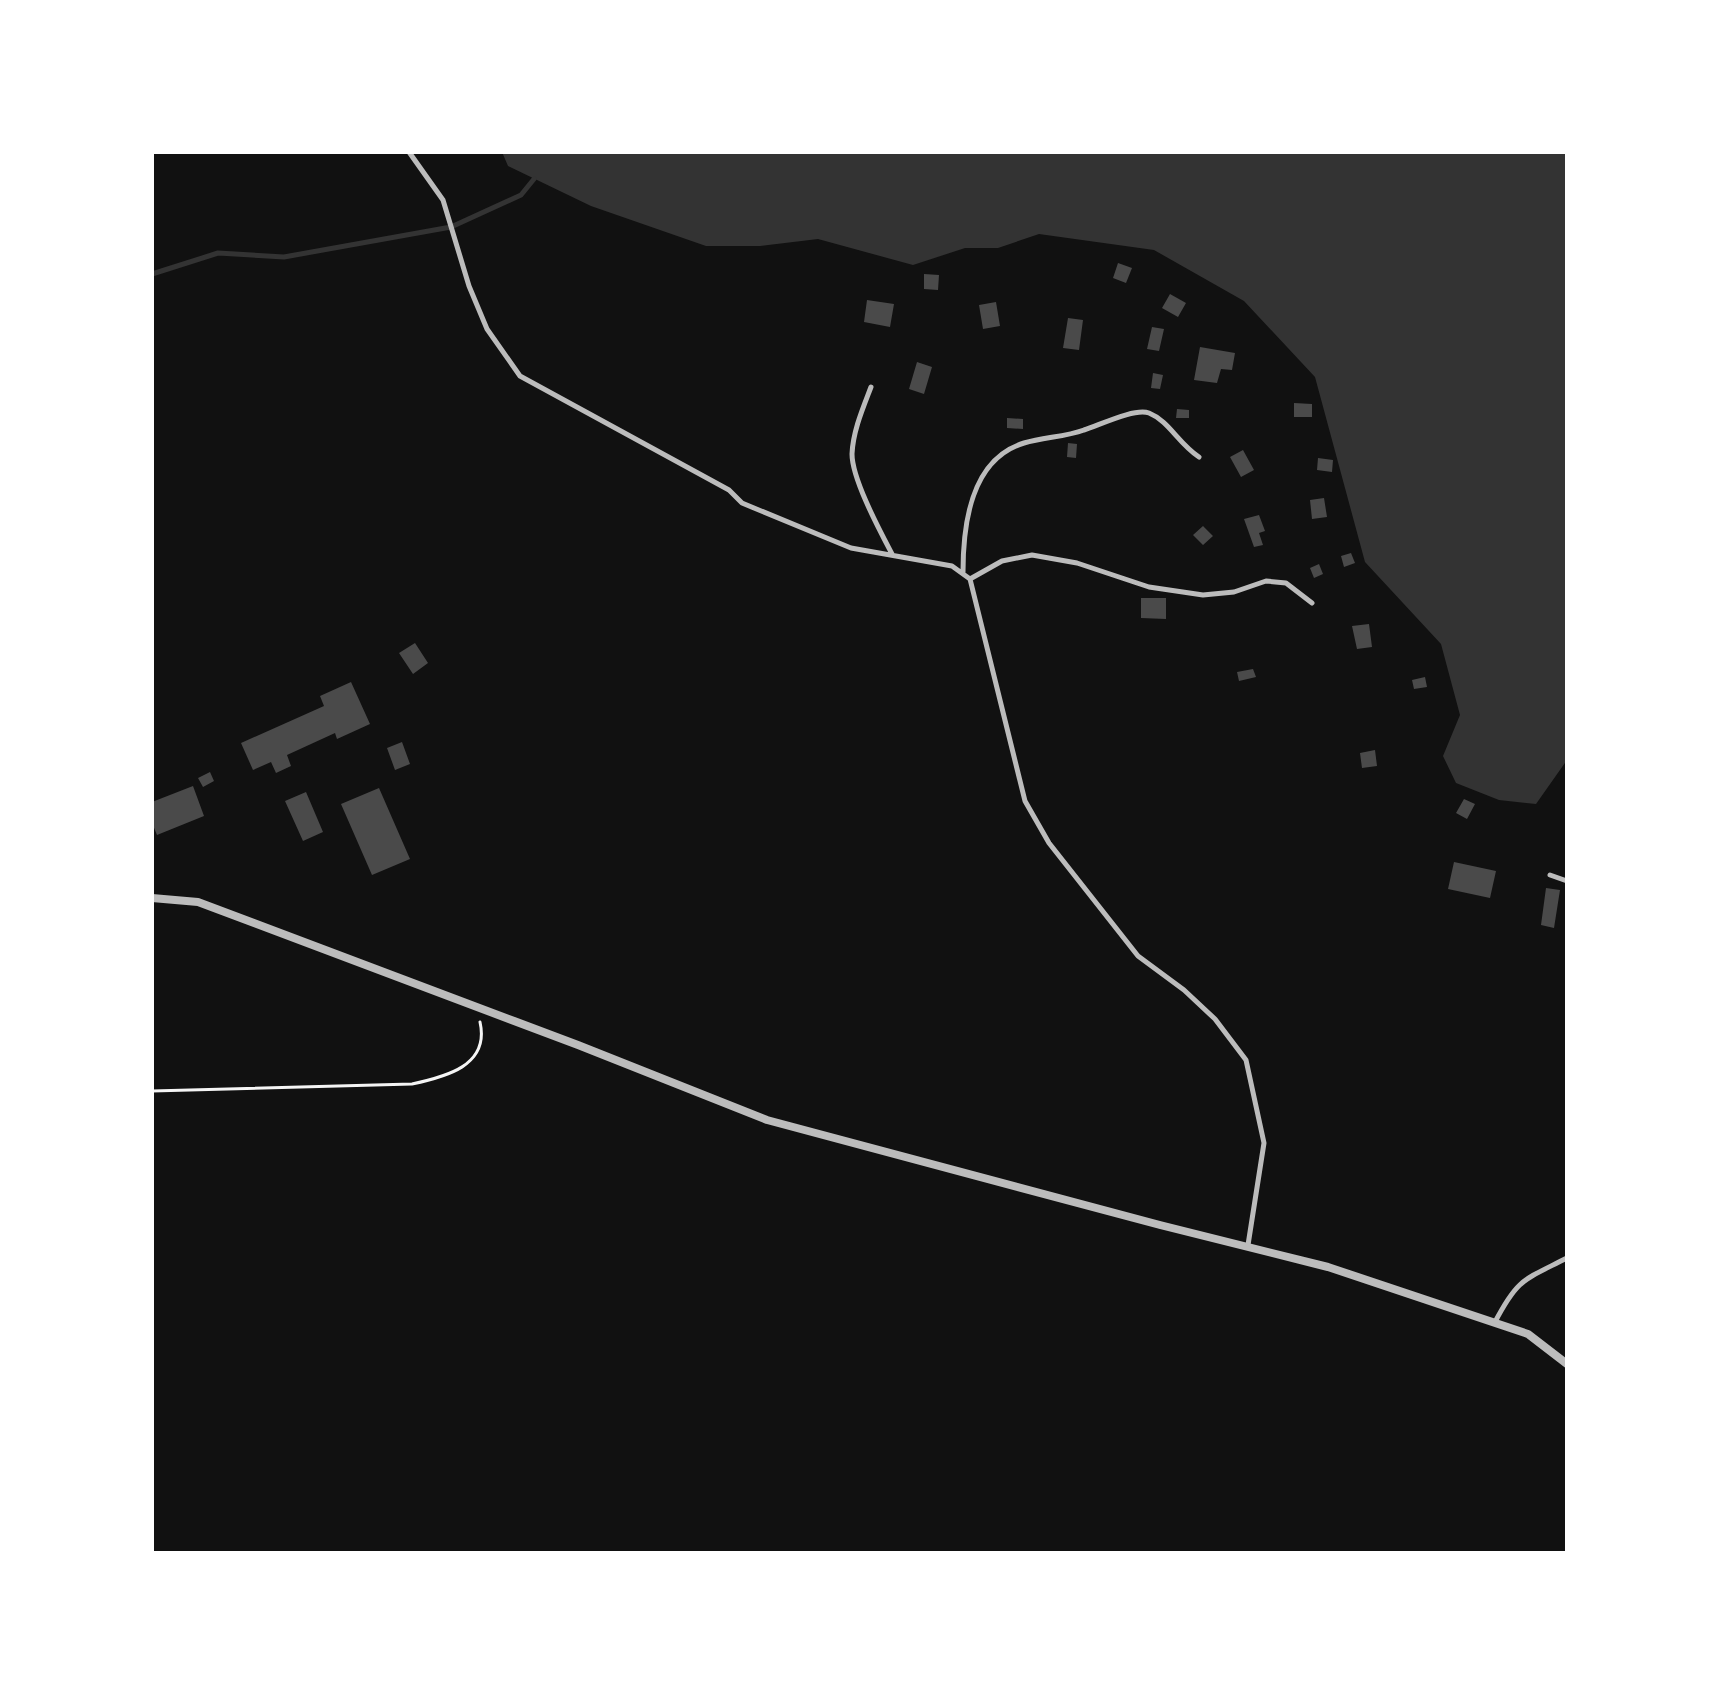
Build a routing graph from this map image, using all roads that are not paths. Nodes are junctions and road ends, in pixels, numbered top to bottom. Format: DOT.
graph roads {
  1 [pos="409,152"];
  2 [pos="871,387"];
  3 [pos="1199,457"];
  4 [pos="893,555"];
  5 [pos="963,572"];
  6 [pos="970,579"];
  7 [pos="1312,603"];
  8 [pos="1550,875"];
  9 [pos="1567,881"];
  10 [pos="152,898"];
  11 [pos="1248,1245"];
  12 [pos="1567,1258"];
  13 [pos="1495,1322"];
  14 [pos="1567,1364"];
  1 -- 4 [label="lane"];
  2 -- 4 [label="lane"];
  3 -- 5 [label="lane"];
  4 -- 5 [label="lane"];
  5 -- 6 [label="lane"];
  6 -- 7 [label="lane"];
  6 -- 11 [label="lane"];
  8 -- 9 [label="lane"];
  10 -- 11 [label="street"];
  11 -- 13 [label="street"];
  12 -- 13 [label="lane"];
  13 -- 14 [label="street"];
}
